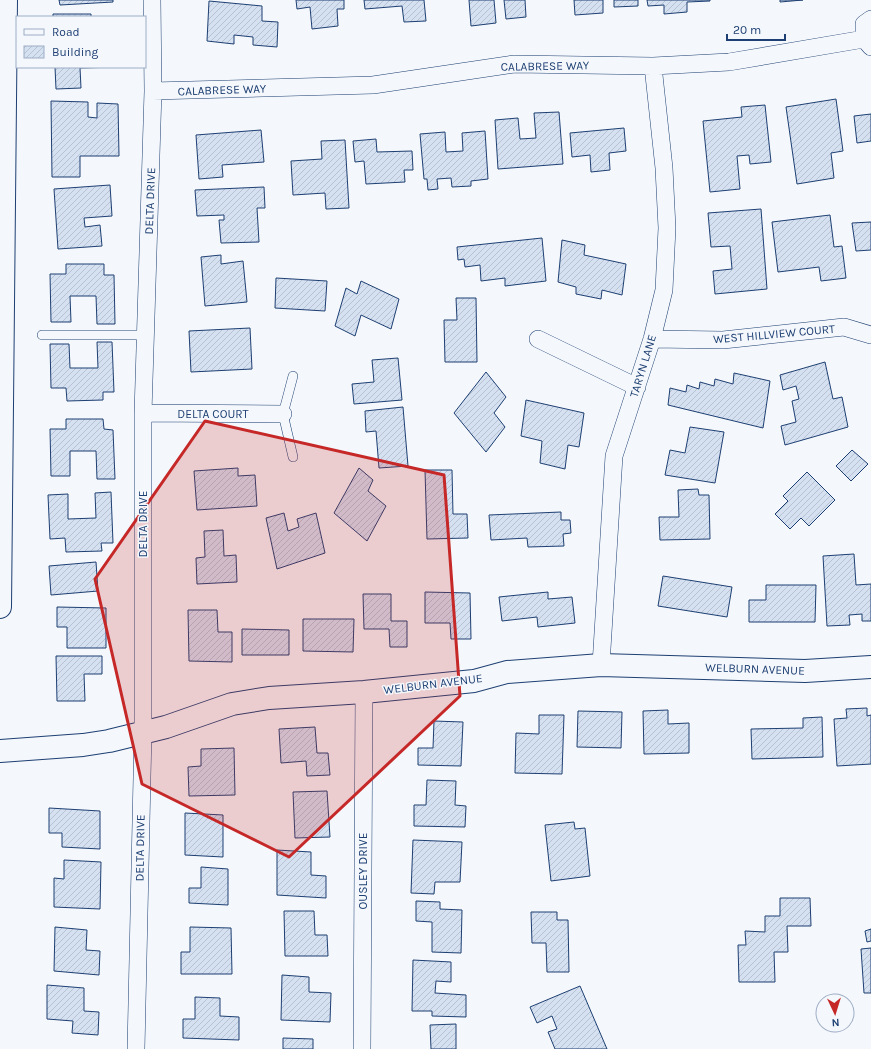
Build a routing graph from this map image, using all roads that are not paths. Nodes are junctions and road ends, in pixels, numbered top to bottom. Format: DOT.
graph roads {
  1 [pos="152,0"];
  2 [pos="4,4"];
  3 [pos="871,19"];
  4 [pos="868,43"];
  5 [pos="653,66"];
  6 [pos="153,92"];
  7 [pos="42,335"];
  8 [pos="145,335"];
  9 [pos="871,335"];
  10 [pos="538,339"];
  11 [pos="652,339"];
  12 [pos="293,376"];
  13 [pos="637,387"];
  14 [pos="143,413"];
  15 [pos="284,414"];
  16 [pos="293,457"];
  17 [pos="0,607"];
  18 [pos="601,665"];
  19 [pos="871,667"];
  20 [pos="364,692"];
  21 [pos="143,732"];
  22 [pos="0,751"];
  23 [pos="136,1049"];
  24 [pos="362,1049"];
  1 -- 6 [label="street, DELTA DRIVE"];
  2 -- 17 [label="street"];
  3 -- 4 [label="street, CALABRESE WAY"];
  4 -- 5 [label="street, CALABRESE WAY"];
  5 -- 6 [label="street, CALABRESE WAY"];
  5 -- 11 [label="street, TARYN LANE"];
  6 -- 8 [label="street, DELTA DRIVE"];
  7 -- 8 [label="lane"];
  8 -- 14 [label="street, DELTA DRIVE"];
  9 -- 11 [label="street, WEST HILLVIEW COURT"];
  10 -- 13 [label="street"];
  11 -- 13 [label="street, TARYN LANE"];
  12 -- 15 [label="lane"];
  13 -- 18 [label="street, TARYN LANE"];
  14 -- 15 [label="street, DELTA COURT"];
  14 -- 21 [label="street, DELTA DRIVE"];
  15 -- 16 [label="lane"];
  18 -- 19 [label="street, WELBURN AVENUE"];
  18 -- 20 [label="street, WELBURN AVENUE"];
  20 -- 21 [label="street, WELBURN AVENUE"];
  20 -- 24 [label="street, OUSLEY DRIVE"];
  21 -- 22 [label="street, WELBURN AVENUE"];
  21 -- 23 [label="street, DELTA DRIVE"];
}
